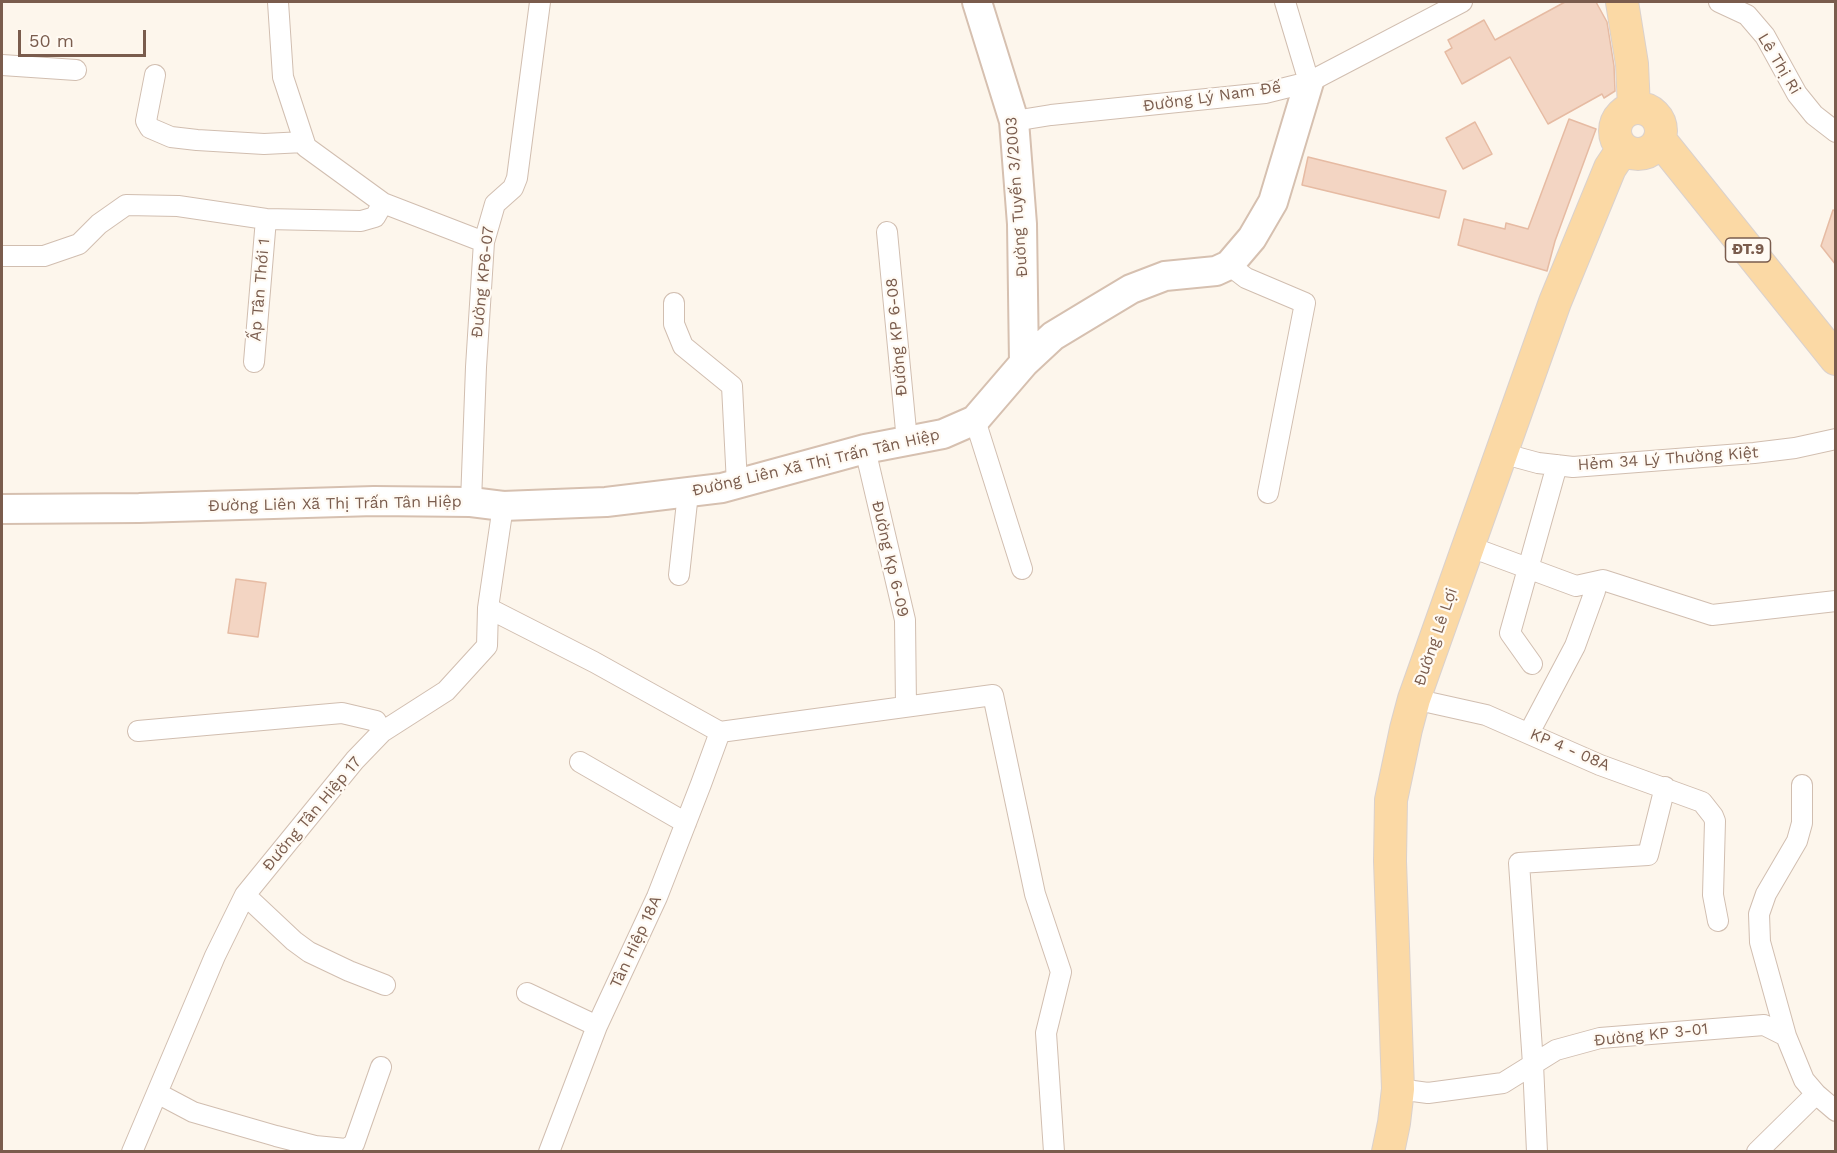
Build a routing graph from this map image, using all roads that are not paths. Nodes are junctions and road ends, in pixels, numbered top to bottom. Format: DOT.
graph roads {
  1 [pos="278,2"];
  2 [pos="540,2"];
  3 [pos="976,2"];
  4 [pos="1285,2"];
  5 [pos="1462,2"];
  6 [pos="1622,2"];
  7 [pos="1719,2"];
  8 [pos="1433,9"];
  9 [pos="2,65"];
  10 [pos="76,70"];
  11 [pos="155,75"];
  12 [pos="1310,82"];
  13 [pos="1634,108"];
  14 [pos="1014,121"];
  15 [pos="1836,132"];
  16 [pos="1660,140"];
  17 [pos="304,142"];
  18 [pos="1622,150"];
  19 [pos="383,203"];
  20 [pos="266,219"];
  21 [pos="887,232"];
  22 [pos="484,242"];
  23 [pos="2,256"];
  24 [pos="1229,265"];
  25 [pos="674,303"];
  26 [pos="1836,359"];
  27 [pos="254,362"];
  28 [pos="1024,363"];
  29 [pos="975,420"];
  30 [pos="1836,440"];
  31 [pos="907,441"];
  32 [pos="865,449"];
  33 [pos="1501,453"];
  34 [pos="1557,465"];
  35 [pos="737,484"];
  36 [pos="688,493"];
  37 [pos="1268,494"];
  38 [pos="471,502"];
  39 [pos="502,506"];
  40 [pos="2,509"];
  41 [pos="1468,546"];
  42 [pos="1022,569"];
  43 [pos="1528,569"];
  44 [pos="679,575"];
  45 [pos="1591,583"];
  46 [pos="1836,601"];
  47 [pos="488,608"];
  48 [pos="1532,664"];
  49 [pos="1414,699"];
  50 [pos="906,706"];
  51 [pos="138,731"];
  52 [pos="382,732"];
  53 [pos="720,732"];
  54 [pos="1529,733"];
  55 [pos="580,762"];
  56 [pos="1802,784"];
  57 [pos="1665,787"];
  58 [pos="686,823"];
  59 [pos="245,895"];
  60 [pos="1718,921"];
  61 [pos="385,985"];
  62 [pos="527,993"];
  63 [pos="597,1026"];
  64 [pos="1786,1036"];
  65 [pos="1533,1064"];
  66 [pos="381,1067"];
  67 [pos="1398,1089"];
  68 [pos="157,1093"];
  69 [pos="1816,1094"];
  70 [pos="1836,1111"];
  71 [pos="132,1152"];
  72 [pos="549,1152"];
  73 [pos="1054,1152"];
  74 [pos="1388,1152"];
  75 [pos="1537,1152"];
  76 [pos="1757,1152"];
  1 -- 17 [label="street"];
  2 -- 22 [label="street, Đường KP6-07"];
  3 -- 14 [label="street, Đường Tuyến 3/2003"];
  4 -- 12 [label="street"];
  5 -- 8 [label="street, Đường Lý Nam Đế"];
  6 -- 13 [label="main road"];
  7 -- 15 [label="street, Lê Thị Ri"];
  8 -- 12 [label="street, Đường Lý Nam Đế"];
  9 -- 10 [label="street"];
  11 -- 17 [label="street"];
  12 -- 14 [label="street, Đường Lý Nam Đế"];
  12 -- 24 [label="street"];
  13 -- 16 [label="main road"];
  13 -- 18 [label="main road"];
  14 -- 28 [label="street, Đường Tuyến 3/2003"];
  16 -- 18 [label="main road"];
  16 -- 26 [label="main road, ĐT.9"];
  17 -- 19 [label="street"];
  18 -- 33 [label="main road, Đường Lê Lợi"];
  19 -- 20 [label="street, Ấp Tân Thới 1"];
  19 -- 22 [label="street"];
  20 -- 23 [label="street, Ấp Tân Thới 1"];
  20 -- 27 [label="street, Ấp Tân Thới 1"];
  21 -- 31 [label="street, Đường KP 6-08"];
  22 -- 38 [label="street, Đường KP6-07"];
  24 -- 28 [label="street, Đường Liên Xã Thị Trấn Tân Hiệp"];
  24 -- 37 [label="street"];
  25 -- 35 [label="street"];
  28 -- 29 [label="street, Đường Liên Xã Thị Trấn Tân Hiệp"];
  29 -- 31 [label="street, Đường Liên Xã Thị Trấn Tân Hiệp"];
  29 -- 42 [label="street"];
  30 -- 34 [label="street, Hẻm 34 Lý Thường Kiệt"];
  31 -- 32 [label="street, Đường Liên Xã Thị Trấn Tân Hiệp"];
  32 -- 35 [label="street, Đường Liên Xã Thị Trấn Tân Hiệp"];
  32 -- 50 [label="street, Đường Kp 6-09"];
  33 -- 34 [label="street, Hẻm 34 Lý Thường Kiệt"];
  33 -- 41 [label="main road, Đường Lê Lợi"];
  34 -- 43 [label="street"];
  35 -- 36 [label="street, Đường Liên Xã Thị Trấn Tân Hiệp"];
  36 -- 39 [label="street, Đường Liên Xã Thị Trấn Tân Hiệp"];
  36 -- 44 [label="street"];
  38 -- 39 [label="street, Đường Liên Xã Thị Trấn Tân Hiệp"];
  38 -- 40 [label="street, Đường Liên Xã Thị Trấn Tân Hiệp"];
  39 -- 47 [label="street, Đường Tân Hiệp 17"];
  41 -- 43 [label="street"];
  41 -- 49 [label="main road, Đường Lê Lợi"];
  43 -- 45 [label="street"];
  43 -- 48 [label="street"];
  45 -- 46 [label="street"];
  45 -- 54 [label="street"];
  47 -- 52 [label="street, Đường Tân Hiệp 17"];
  47 -- 53 [label="street"];
  49 -- 54 [label="street, KP 4 - 08A"];
  49 -- 67 [label="main road, Đường Lê Lợi"];
  50 -- 53 [label="street"];
  50 -- 73 [label="street"];
  51 -- 52 [label="street"];
  52 -- 59 [label="street, Đường Tân Hiệp 17"];
  53 -- 58 [label="street, Tân Hiệp 18A"];
  54 -- 57 [label="street, KP 4 - 08A"];
  55 -- 58 [label="street"];
  56 -- 64 [label="street"];
  57 -- 60 [label="street, KP 4 - 08A"];
  57 -- 65 [label="street"];
  58 -- 63 [label="street, Tân Hiệp 18A"];
  59 -- 61 [label="street"];
  59 -- 68 [label="street, Đường Tân Hiệp 17"];
  62 -- 63 [label="street"];
  63 -- 72 [label="street, Tân Hiệp 18A"];
  64 -- 65 [label="street, Đường KP 3-01"];
  64 -- 69 [label="street"];
  65 -- 67 [label="street, Đường KP 3-01"];
  65 -- 75 [label="street"];
  66 -- 68 [label="street"];
  67 -- 74 [label="main road, Đường Lê Lợi"];
  68 -- 71 [label="street, Đường Tân Hiệp 17"];
  69 -- 70 [label="street"];
  69 -- 76 [label="street"];
}
